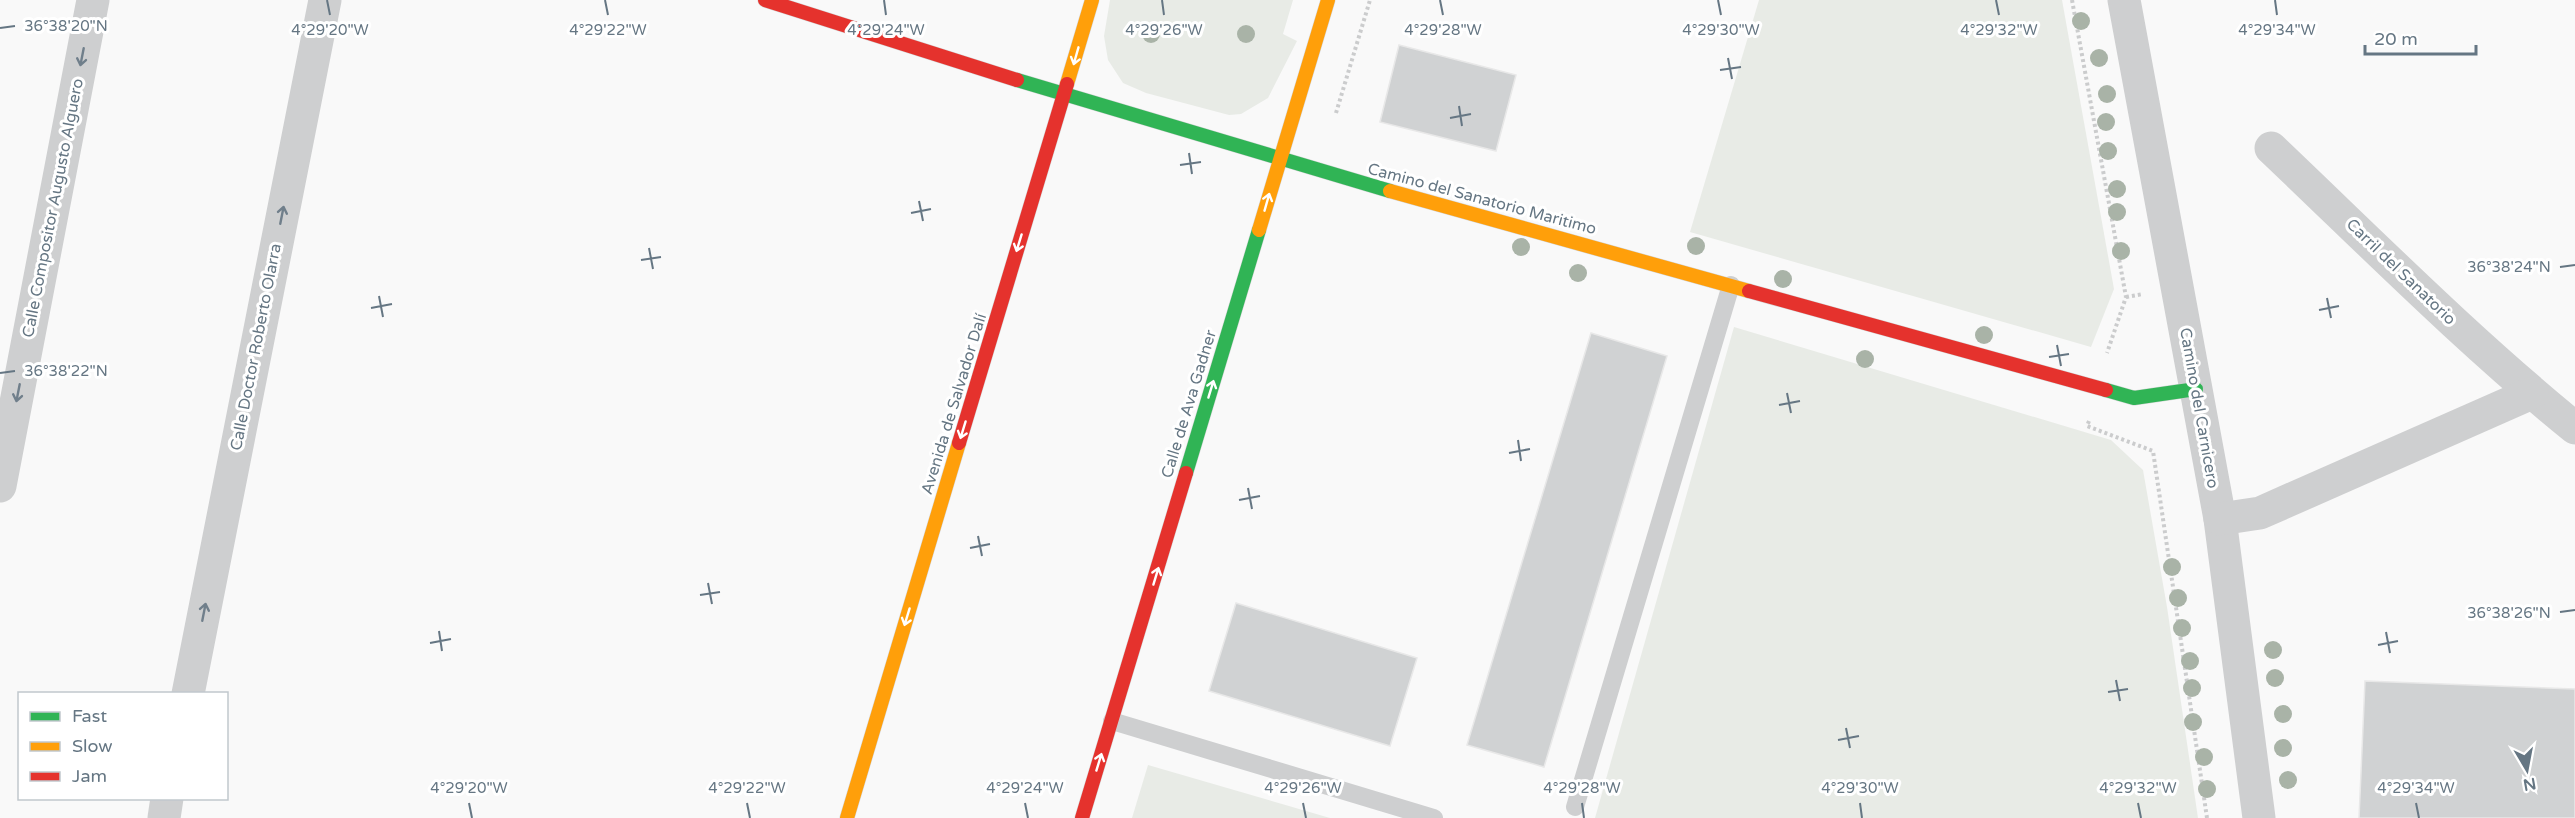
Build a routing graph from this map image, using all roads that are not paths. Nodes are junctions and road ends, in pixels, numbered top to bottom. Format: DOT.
graph roads {
  1 [pos="93,0"];
  2 [pos="325,0"];
  3 [pos="765,0"];
  4 [pos="1092,0"];
  5 [pos="1328,0"];
  6 [pos="2124,0"];
  7 [pos="1065,95"];
  8 [pos="2271,148"];
  9 [pos="1279,159"];
  10 [pos="1731,285"];
  11 [pos="2196,389"];
  12 [pos="2532,393"];
  13 [pos="2575,428"];
  14 [pos="0,486"];
  15 [pos="2220,519"];
  16 [pos="188,692"];
  17 [pos="1112,721"];
  18 [pos="167,800"];
  19 [pos="1575,807"];
  20 [pos="164,818"];
  21 [pos="847,818"];
  22 [pos="1082,818"];
  23 [pos="1434,818"];
  24 [pos="2259,818"];
  1 -- 14 [label="street, Calle Compositor Augusto Alguero, one-way"];
  16 -- 2 [label="street, Calle Doctor Roberto Olarra, one-way"];
  3 -- 7 [label="street, Camino del Sanatorio Maritimo"];
  4 -- 7 [label="street, Avenida de Salvador Dalí, one-way"];
  5 -- 9 [label="street, Calle de Ava Gadner"];
  6 -- 11 [label="street, Camino del Carnicero"];
  7 -- 9 [label="street, Camino del Sanatorio Maritimo"];
  7 -- 21 [label="street, Avenida de Salvador Dalí, one-way"];
  8 -- 12 [label="street, Carril del Sanatorio"];
  9 -- 10 [label="street, Camino del Sanatorio Maritimo"];
  17 -- 9 [label="street, Calle de Ava Gadner, one-way"];
  10 -- 11 [label="street, Camino del Sanatorio Maritimo"];
  10 -- 19 [label="lane"];
  11 -- 15 [label="street, Camino del Carnicero"];
  12 -- 13 [label="street, Carril del Sanatorio"];
  12 -- 15 [label="street"];
  15 -- 24 [label="street, Camino del Carnicero"];
  22 -- 17 [label="street, Calle de Ava Gadner, one-way"];
  17 -- 23 [label="lane"];
  18 -- 20 [label="street"];
}
